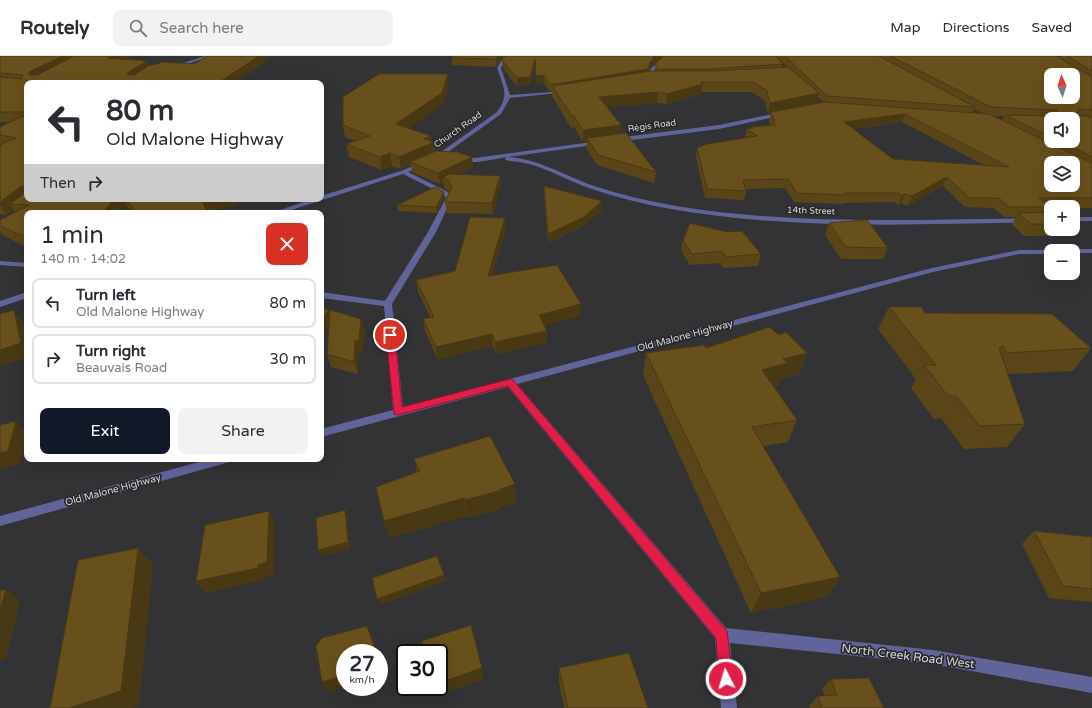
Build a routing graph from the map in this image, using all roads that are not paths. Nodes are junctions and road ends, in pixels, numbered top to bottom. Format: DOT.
graph roads {
  1 [pos="209,56"];
  2 [pos="506,56"];
  3 [pos="664,56"];
  4 [pos="1026,56"];
  5 [pos="1055,59"];
  6 [pos="1092,59"];
  7 [pos="168,68"];
  8 [pos="650,79"];
  9 [pos="657,79"];
  10 [pos="642,80"];
  11 [pos="569,92"];
  12 [pos="509,97"];
  13 [pos="786,114"];
  14 [pos="436,158"];
  15 [pos="444,158"];
  16 [pos="452,158"];
  17 [pos="475,160"];
  18 [pos="403,172"];
  19 [pos="324,198"];
  20 [pos="310,202"];
  21 [pos="285,210"];
  22 [pos="1080,219"];
  23 [pos="1092,219"];
  24 [pos="1044,220"];
  25 [pos="1080,251"];
  26 [pos="1092,251"];
  27 [pos="1044,252"];
  28 [pos="0,263"];
  29 [pos="24,265"];
  30 [pos="324,295"];
  31 [pos="24,296"];
  32 [pos="0,304"];
  33 [pos="388,304"];
  34 [pos="510,382"];
  35 [pos="398,412"];
  36 [pos="324,432"];
  37 [pos="215,462"];
  38 [pos="0,522"];
  39 [pos="722,635"];
  40 [pos="1092,685"];
  41 [pos="729,708"];
  1 -- 7 [label="street"];
  2 -- 12 [label="street"];
  3 -- 8 [label="street"];
  4 -- 5 [label="street"];
  5 -- 6 [label="street"];
  8 -- 9 [label="street"];
  8 -- 10 [label="street"];
  11 -- 12 [label="street"];
  12 -- 14 [label="street, Church Road"];
  13 -- 17 [label="street, Régis Road"];
  14 -- 15 [label="street"];
  14 -- 18 [label="street, Church Road"];
  16 -- 17 [label="street, Régis Road"];
  17 -- 24 [label="street, 14th Street"];
  18 -- 19 [label="street, Church Road"];
  18 -- 33 [label="street"];
  20 -- 21 [label="street, Church Road"];
  22 -- 23 [label="street"];
  25 -- 26 [label="street"];
  27 -- 34 [label="street, Old Malone Highway"];
  28 -- 29 [label="street"];
  30 -- 33 [label="street"];
  31 -- 32 [label="street"];
  33 -- 35 [label="street"];
  34 -- 35 [label="street, Old Malone Highway"];
  34 -- 39 [label="street"];
  35 -- 36 [label="street, Old Malone Highway"];
  37 -- 38 [label="street, Old Malone Highway"];
  39 -- 40 [label="street, North Creek Road West"];
  39 -- 41 [label="street"];
}
